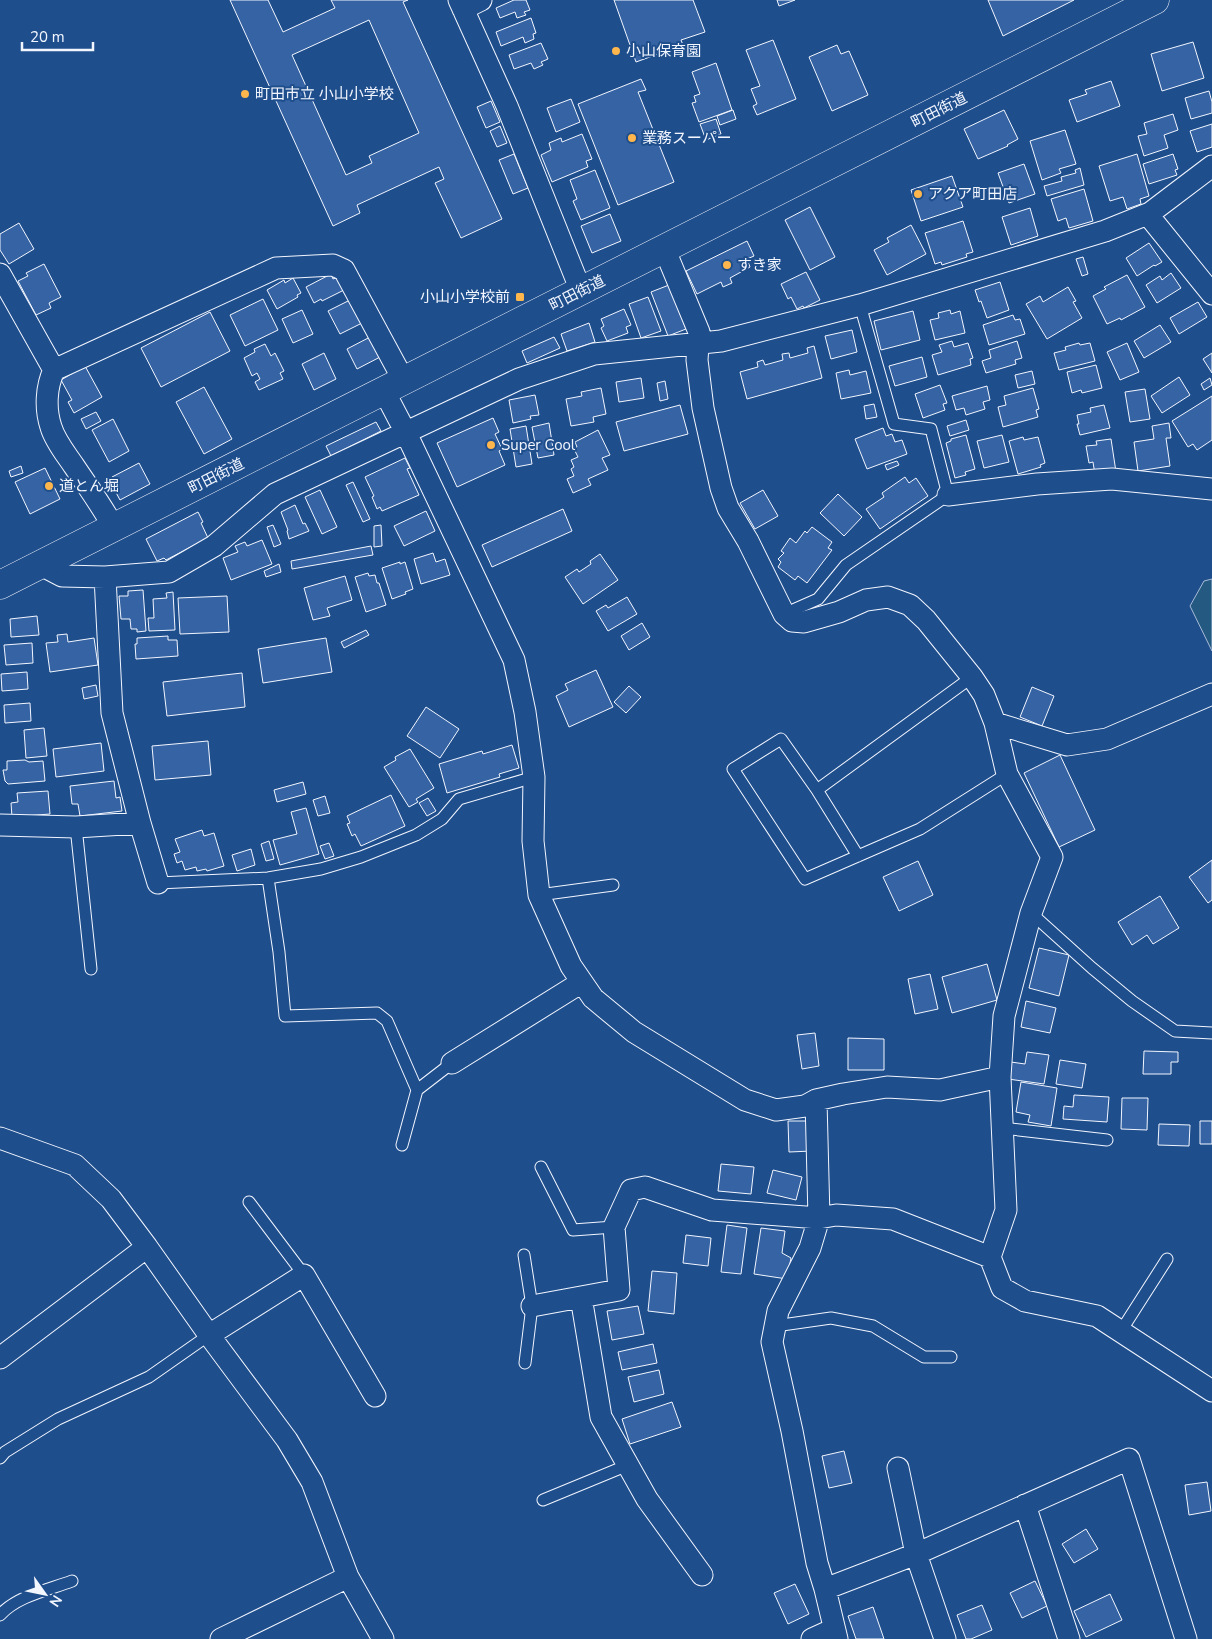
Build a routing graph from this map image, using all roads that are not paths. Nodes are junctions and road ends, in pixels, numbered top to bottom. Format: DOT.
graph roads {
  1 [pos="1155,0"];
  2 [pos="468,3"];
  3 [pos="1212,166"];
  4 [pos="1150,213"];
  5 [pos="664,248"];
  6 [pos="0,274"];
  7 [pos="581,291"];
  8 [pos="1212,294"];
  9 [pos="860,305"];
  10 [pos="698,344"];
  11 [pos="54,370"];
  12 [pos="394,386"];
  13 [pos="406,433"];
  14 [pos="1212,489"];
  15 [pos="948,495"];
  16 [pos="114,528"];
  17 [pos="41,565"];
  18 [pos="105,577"];
  19 [pos="0,585"];
  20 [pos="784,614"];
  21 [pos="972,677"];
  22 [pos="1212,694"];
  23 [pos="995,723"];
  24 [pos="1007,774"];
  25 [pos="534,777"];
  26 [pos="817,790"];
  27 [pos="140,824"];
  28 [pos="0,825"];
  29 [pos="76,827"];
  30 [pos="858,856"];
  31 [pos="268,878"];
  32 [pos="158,883"];
  33 [pos="613,885"];
  34 [pos="539,895"];
  35 [pos="1031,913"];
  36 [pos="91,968"];
  37 [pos="582,982"];
  38 [pos="1212,1034"];
  39 [pos="452,1063"];
  40 [pos="1000,1076"];
  41 [pos="417,1090"];
  42 [pos="816,1100"];
  43 [pos="1002,1128"];
  44 [pos="0,1138"];
  45 [pos="1107,1140"];
  46 [pos="402,1145"];
  47 [pos="541,1167"];
  48 [pos="249,1202"];
  49 [pos="819,1218"];
  50 [pos="614,1227"];
  51 [pos="148,1246"];
  52 [pos="524,1255"];
  53 [pos="990,1257"];
  54 [pos="1167,1259"];
  55 [pos="304,1275"];
  56 [pos="581,1297"];
  57 [pos="532,1306"];
  58 [pos="775,1326"];
  59 [pos="1121,1331"];
  60 [pos="209,1335"];
  61 [pos="951,1357"];
  62 [pos="0,1358"];
  63 [pos="525,1363"];
  64 [pos="1212,1391"];
  65 [pos="375,1396"];
  66 [pos="2,1452"];
  67 [pos="628,1465"];
  68 [pos="898,1468"];
  69 [pos="543,1500"];
  70 [pos="1025,1505"];
  71 [pos="916,1554"];
  72 [pos="702,1575"];
  73 [pos="348,1577"];
  74 [pos="72,1581"];
  75 [pos="825,1588"];
  76 [pos="0,1615"];
  77 [pos="835,1634"];
  78 [pos="222,1639"];
  79 [pos="384,1639"];
  80 [pos="812,1639"];
  81 [pos="945,1639"];
  82 [pos="1069,1639"];
  83 [pos="1186,1639"];
  1 -- 5 [label="main road, 町田街道"];
  2 -- 7 [label="street"];
  3 -- 4 [label="street"];
  4 -- 8 [label="street"];
  4 -- 9 [label="street"];
  5 -- 7 [label="main road, 町田街道"];
  5 -- 10 [label="street"];
  6 -- 11 [label="street"];
  7 -- 12 [label="main road, 町田街道"];
  9 -- 10 [label="street"];
  9 -- 15 [label="lane"];
  10 -- 13 [label="street"];
  10 -- 20 [label="street"];
  11 -- 12 [label="street"];
  11 -- 16 [label="street"];
  12 -- 13 [label="street"];
  12 -- 16 [label="main road, 町田街道"];
  13 -- 18 [label="street"];
  13 -- 25 [label="street"];
  14 -- 15 [label="street"];
  15 -- 20 [label="lane"];
  16 -- 17 [label="main road, 町田街道"];
  17 -- 18 [label="street"];
  17 -- 19 [label="main road, 町田街道"];
  18 -- 27 [label="street"];
  20 -- 21 [label="street"];
  21 -- 23 [label="street"];
  21 -- 26 [label="lane"];
  22 -- 23 [label="street"];
  23 -- 24 [label="street"];
  24 -- 30 [label="lane"];
  24 -- 35 [label="street"];
  25 -- 31 [label="lane"];
  25 -- 34 [label="street"];
  26 -- 30 [label="lane"];
  26 -- 30 [label="lane"];
  27 -- 29 [label="street"];
  27 -- 32 [label="street"];
  28 -- 29 [label="street"];
  29 -- 36 [label="lane"];
  31 -- 32 [label="lane"];
  31 -- 41 [label="lane"];
  33 -- 34 [label="lane"];
  34 -- 37 [label="street"];
  35 -- 38 [label="lane"];
  35 -- 40 [label="street"];
  37 -- 39 [label="street"];
  37 -- 42 [label="street"];
  39 -- 41 [label="lane"];
  40 -- 42 [label="street"];
  40 -- 43 [label="street"];
  41 -- 46 [label="lane"];
  42 -- 49 [label="street"];
  43 -- 45 [label="lane"];
  43 -- 53 [label="street"];
  44 -- 51 [label="street"];
  47 -- 50 [label="lane"];
  48 -- 55 [label="lane"];
  49 -- 50 [label="street"];
  49 -- 53 [label="street"];
  49 -- 58 [label="street"];
  50 -- 56 [label="street"];
  51 -- 60 [label="street"];
  51 -- 62 [label="street"];
  52 -- 57 [label="lane"];
  53 -- 59 [label="street"];
  54 -- 59 [label="lane"];
  55 -- 60 [label="street"];
  55 -- 65 [label="street"];
  56 -- 57 [label="street"];
  56 -- 67 [label="street"];
  57 -- 63 [label="lane"];
  58 -- 61 [label="lane"];
  58 -- 75 [label="street"];
  59 -- 64 [label="street"];
  60 -- 66 [label="lane"];
  60 -- 73 [label="street"];
  67 -- 69 [label="lane"];
  67 -- 72 [label="street"];
  68 -- 71 [label="street"];
  70 -- 71 [label="street"];
  70 -- 82 [label="street"];
  70 -- 83 [label="street"];
  71 -- 75 [label="street"];
  71 -- 81 [label="street"];
  73 -- 78 [label="street"];
  73 -- 79 [label="street"];
  74 -- 76 [label="lane"];
  75 -- 77 [label="street"];
  77 -- 80 [label="street"];
}
